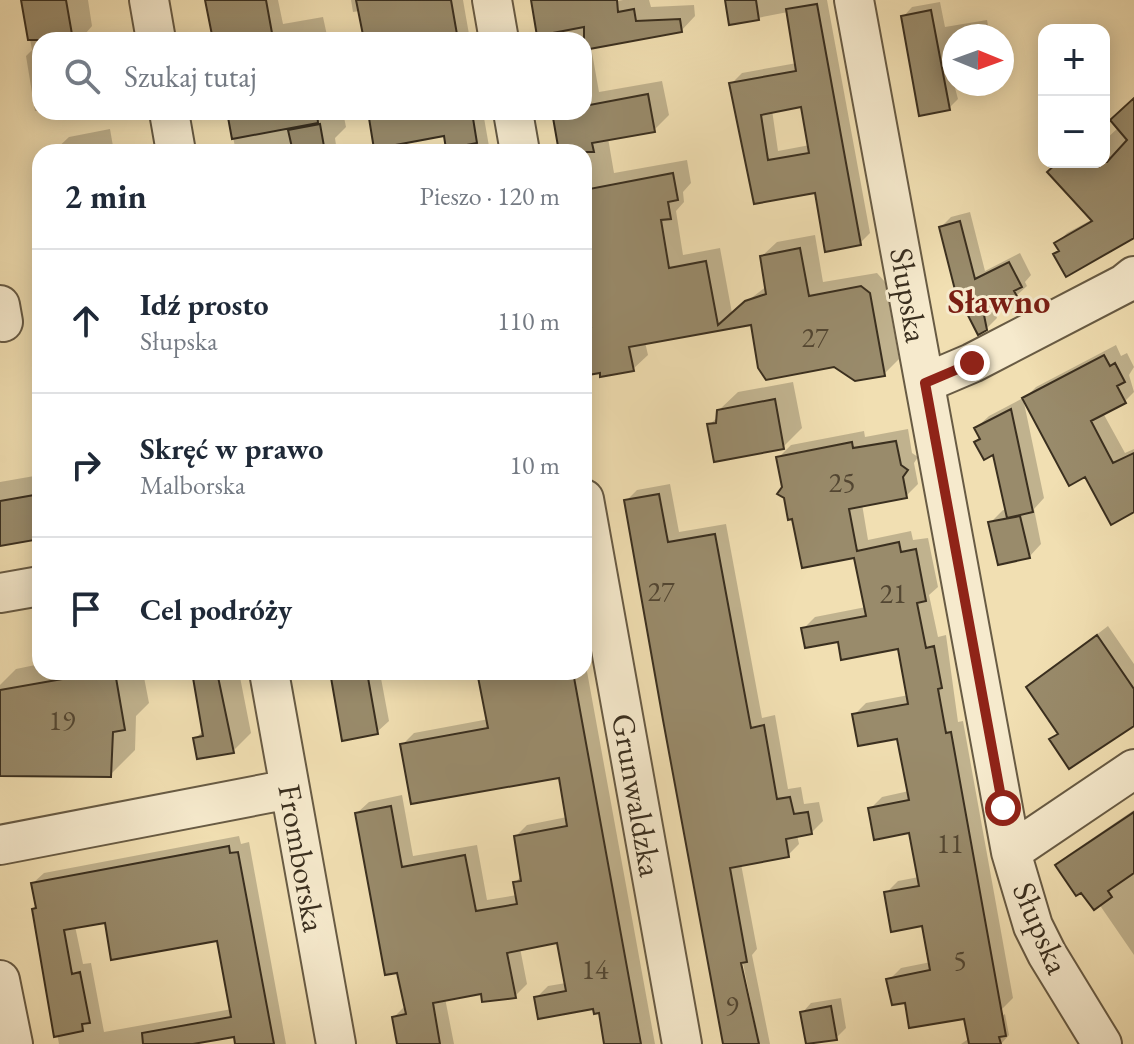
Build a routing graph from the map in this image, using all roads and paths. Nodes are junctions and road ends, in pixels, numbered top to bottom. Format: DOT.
graph roads {
  1 [pos="149,0"];
  2 [pos="492,0"];
  3 [pos="854,0"];
  4 [pos="155,32"];
  5 [pos="498,32"];
  6 [pos="170,120"];
  7 [pos="514,120"];
  8 [pos="175,144"];
  9 [pos="519,144"];
  10 [pos="1134,276"];
  11 [pos="925,383"];
  12 [pos="592,543"];
  13 [pos="32,587"];
  14 [pos="0,593"];
  15 [pos="270,680"];
  16 [pos="1134,769"];
  17 [pos="290,789"];
  18 [pos="0,845"];
  19 [pos="1011,852"];
  20 [pos="0,980"];
  21 [pos="13,1044"];
  22 [pos="336,1044"];
  23 [pos="682,1044"];
  24 [pos="1102,1044"];
  1 -- 4 [label="street"];
  2 -- 5 [label="street"];
  3 -- 11 [label="street, Słupska"];
  6 -- 8 [label="street"];
  7 -- 9 [label="street"];
  10 -- 11 [label="street"];
  11 -- 19 [label="street, Słupska"];
  12 -- 23 [label="street, Grunwaldzka"];
  13 -- 14 [label="street"];
  15 -- 17 [label="street, Fromborska"];
  16 -- 19 [label="street"];
  17 -- 18 [label="street"];
  17 -- 22 [label="street, Fromborska"];
  19 -- 24 [label="street, Słupska"];
  20 -- 21 [label="street"];
}
